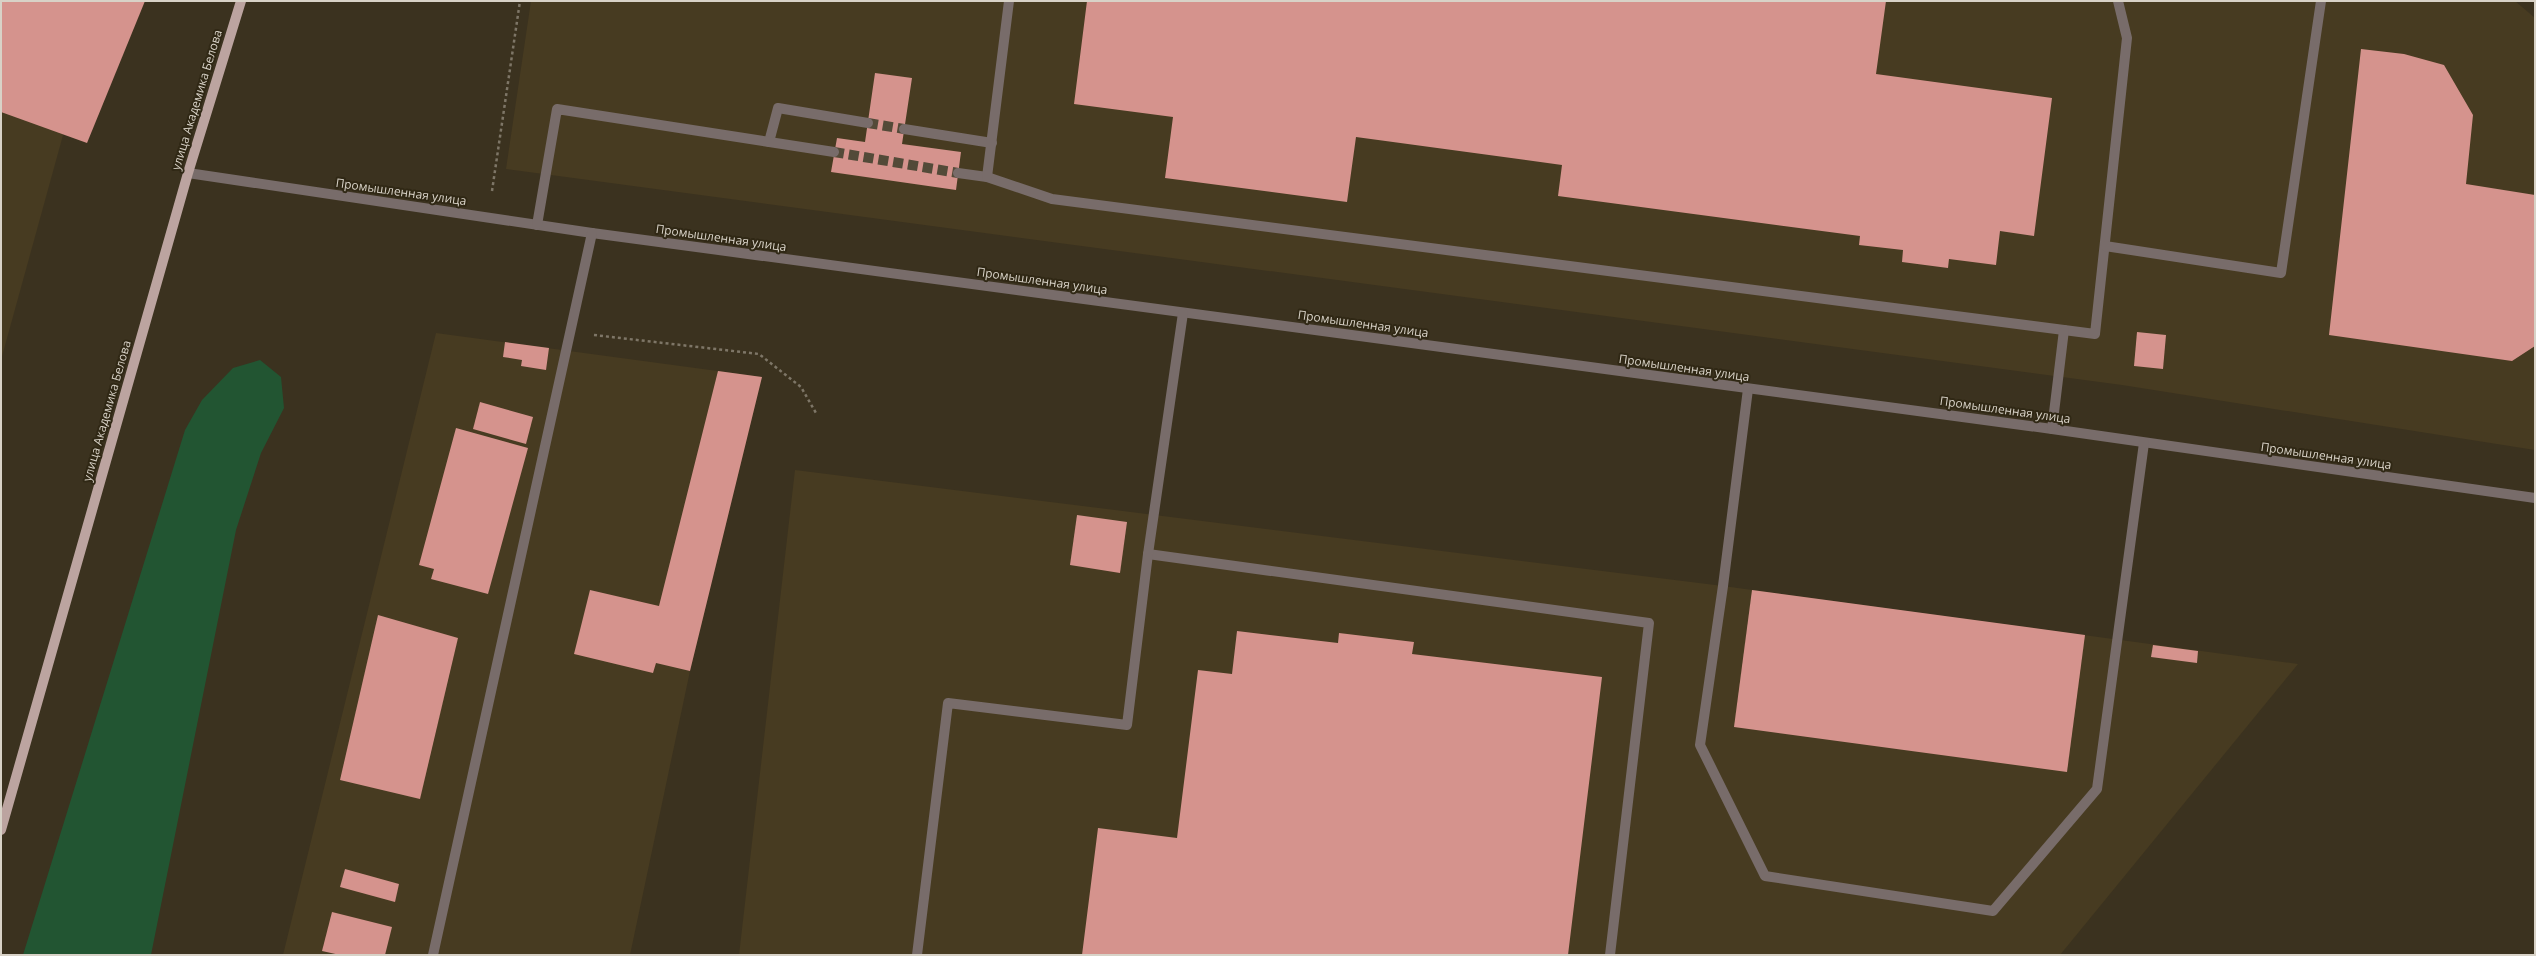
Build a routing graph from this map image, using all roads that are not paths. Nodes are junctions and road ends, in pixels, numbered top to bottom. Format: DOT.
graph roads {
  1 [pos="241,1"];
  2 [pos="1009,1"];
  3 [pos="2118,1"];
  4 [pos="2321,1"];
  5 [pos="868,123"];
  6 [pos="904,129"];
  7 [pos="769,142"];
  8 [pos="992,143"];
  9 [pos="834,152"];
  10 [pos="188,173"];
  11 [pos="958,173"];
  12 [pos="987,177"];
  13 [pos="537,225"];
  14 [pos="592,233"];
  15 [pos="2105,246"];
  16 [pos="1183,313"];
  17 [pos="2064,330"];
  18 [pos="1748,389"];
  19 [pos="2052,429"];
  20 [pos="2144,443"];
  21 [pos="2535,498"];
  22 [pos="1148,554"];
  23 [pos="1,830"];
  24 [pos="433,955"];
  25 [pos="917,955"];
  26 [pos="1610,955"];
  1 -- 10 [label="main road, улица Академика Белова"];
  2 -- 8 [label="street"];
  3 -- 15 [label="street"];
  4 -- 15 [label="street"];
  5 -- 7 [label="street"];
  6 -- 8 [label="street"];
  7 -- 9 [label="street"];
  7 -- 13 [label="street"];
  8 -- 12 [label="street"];
  10 -- 13 [label="street, Промышленная улица"];
  10 -- 23 [label="main road, улица Академика Белова"];
  11 -- 12 [label="street"];
  12 -- 17 [label="street"];
  13 -- 14 [label="street, Промышленная улица"];
  14 -- 16 [label="street, Промышленная улица"];
  14 -- 24 [label="street"];
  15 -- 17 [label="street"];
  16 -- 18 [label="street, Промышленная улица"];
  16 -- 22 [label="street"];
  17 -- 19 [label="street"];
  18 -- 19 [label="street, Промышленная улица"];
  18 -- 20 [label="street"];
  19 -- 20 [label="street, Промышленная улица"];
  20 -- 21 [label="street, Промышленная улица"];
  22 -- 25 [label="street"];
  22 -- 26 [label="street"];
}
